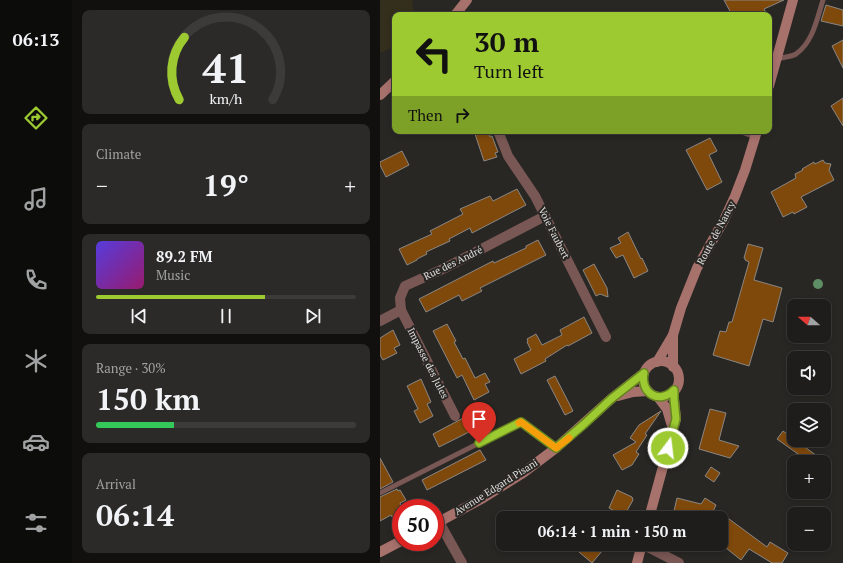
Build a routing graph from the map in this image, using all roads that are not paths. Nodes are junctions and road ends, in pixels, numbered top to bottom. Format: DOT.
graph roads {
  1 [pos="467,0"];
  2 [pos="793,0"];
  3 [pos="823,0"];
  4 [pos="457,12"];
  5 [pos="776,59"];
  6 [pos="772,74"];
  7 [pos="392,83"];
  8 [pos="380,95"];
  9 [pos="499,134"];
  10 [pos="756,134"];
  11 [pos="544,216"];
  12 [pos="401,310"];
  13 [pos="380,321"];
  14 [pos="673,335"];
  15 [pos="606,337"];
  16 [pos="657,362"];
  17 [pos="673,367"];
  18 [pos="644,373"];
  19 [pos="674,390"];
  20 [pos="648,392"];
  21 [pos="658,397"];
  22 [pos="611,399"];
  23 [pos="455,416"];
  24 [pos="672,434"];
  25 [pos="556,448"];
  26 [pos="380,492"];
  27 [pos="651,511"];
  28 [pos="444,519"];
  29 [pos="444,534"];
  30 [pos="392,546"];
  31 [pos="640,551"];
  32 [pos="656,551"];
  33 [pos="380,552"];
  34 [pos="462,563"];
  35 [pos="637,563"];
  36 [pos="679,563"];
  1 -- 4 [label="main road"];
  2 -- 5 [label="main road"];
  3 -- 5 [label="lane"];
  5 -- 6 [label="main road"];
  7 -- 8 [label="main road"];
  9 -- 11 [label="street, Voie Faubert"];
  10 -- 14 [label="main road, Route de Nancy"];
  11 -- 12 [label="street, Rue des André"];
  11 -- 15 [label="street, Voie Faubert"];
  12 -- 13 [label="street"];
  12 -- 23 [label="street, Impasse des Jules"];
  14 -- 16 [label="main road, Route de Nancy"];
  14 -- 17 [label="main road, Route de Nancy"];
  16 -- 17 [label="main road"];
  16 -- 18 [label="main road"];
  17 -- 19 [label="main road"];
  18 -- 20 [label="main road"];
  18 -- 22 [label="main road, Avenue Edgard Pisani"];
  19 -- 21 [label="main road"];
  19 -- 24 [label="main road"];
  20 -- 21 [label="main road"];
  20 -- 22 [label="main road, Avenue Edgard Pisani"];
  21 -- 24 [label="main road"];
  22 -- 25 [label="main road, Avenue Edgard Pisani"];
  24 -- 27 [label="main road"];
  25 -- 26 [label="lane"];
  25 -- 28 [label="main road, Avenue Edgard Pisani"];
  29 -- 34 [label="street"];
  30 -- 33 [label="main road"];
  31 -- 35 [label="main road"];
  32 -- 36 [label="street"];
}
